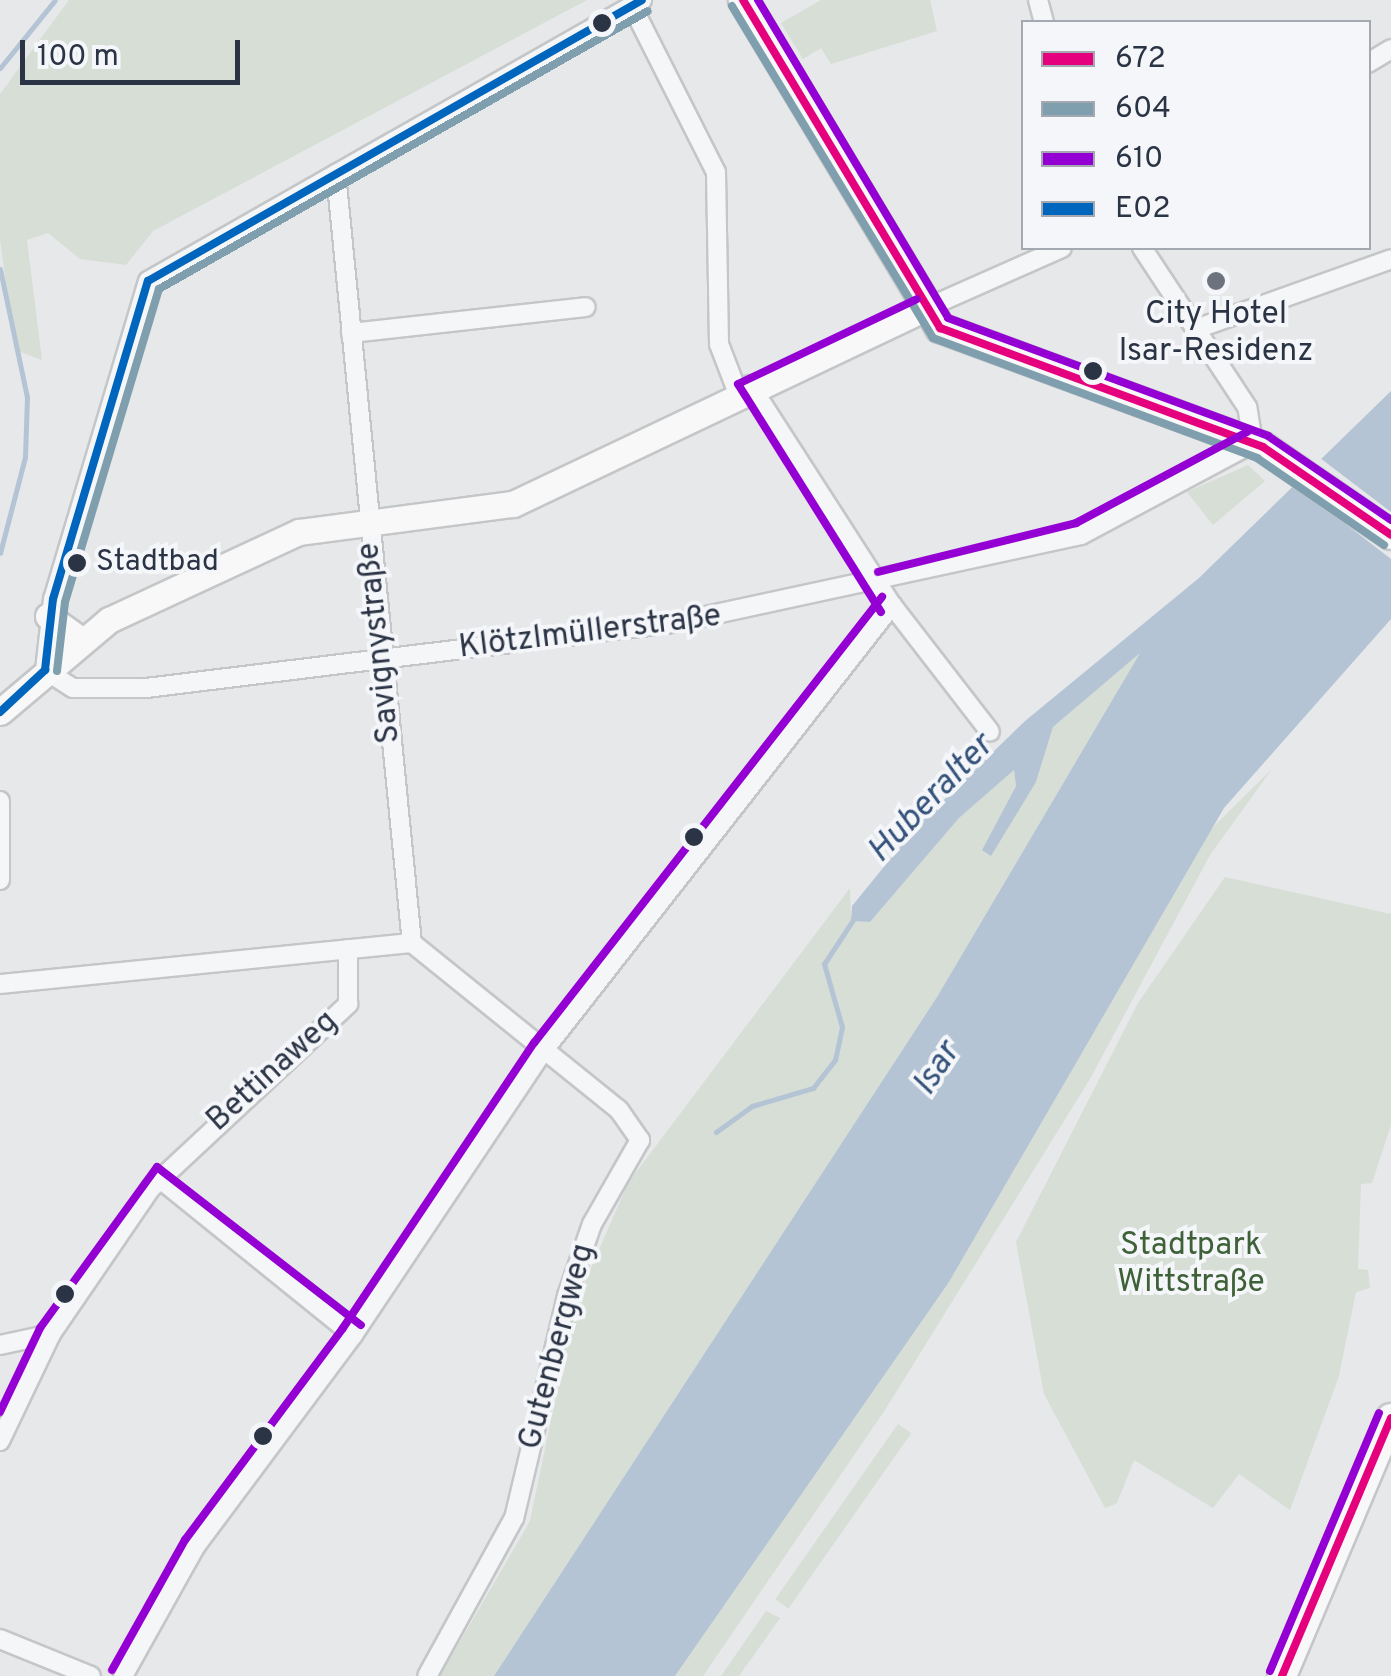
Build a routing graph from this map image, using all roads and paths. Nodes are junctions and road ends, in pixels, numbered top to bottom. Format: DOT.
graph roads {
  1 [pos="743,0"];
  2 [pos="637,3"];
  3 [pos="336,174"];
  4 [pos="1057,250"];
  5 [pos="1143,250"];
  6 [pos="1391,259"];
  7 [pos="586,307"];
  8 [pos="922,310"];
  9 [pos="1196,328"];
  10 [pos="351,334"];
  11 [pos="744,388"];
  12 [pos="1207,426"];
  13 [pos="1253,443"];
  14 [pos="1205,470"];
  15 [pos="367,521"];
  16 [pos="1391,534"];
  17 [pos="881,584"];
  18 [pos="892,604"];
  19 [pos="48,616"];
  20 [pos="80,639"];
  21 [pos="381,660"];
  22 [pos="45,670"];
  23 [pos="0,712"];
  24 [pos="990,732"];
  25 [pos="0,801"];
  26 [pos="0,880"];
  27 [pos="412,944"];
  28 [pos="348,949"];
  29 [pos="0,984"];
  30 [pos="544,1050"];
  31 [pos="160,1180"];
  32 [pos="51,1334"];
  33 [pos="353,1335"];
  34 [pos="0,1346"];
  35 [pos="1391,1418"];
  36 [pos="0,1442"];
  37 [pos="0,1639"];
  38 [pos="91,1676"];
  39 [pos="123,1676"];
  40 [pos="428,1676"];
  41 [pos="1282,1676"];
  1 -- 8 [label="main road"];
  2 -- 3 [label="street"];
  2 -- 11 [label="street"];
  3 -- 10 [label="street, Savignystraße"];
  3 -- 19 [label="street"];
  4 -- 8 [label="street"];
  5 -- 9 [label="street"];
  6 -- 9 [label="street"];
  7 -- 10 [label="street"];
  8 -- 11 [label="street"];
  8 -- 12 [label="main road"];
  9 -- 13 [label="street"];
  10 -- 15 [label="street, Savignystraße"];
  11 -- 15 [label="street"];
  11 -- 17 [label="street"];
  12 -- 13 [label="main road"];
  12 -- 14 [label="street"];
  13 -- 14 [label="street, Klötzlmüllerstraße"];
  13 -- 16 [label="main road"];
  14 -- 17 [label="street, Klötzlmüllerstraße"];
  15 -- 20 [label="street"];
  15 -- 21 [label="street, Savignystraße"];
  17 -- 18 [label="street"];
  17 -- 21 [label="street, Klötzlmüllerstraße"];
  18 -- 24 [label="street"];
  18 -- 30 [label="street"];
  19 -- 20 [label="street"];
  19 -- 22 [label="street"];
  20 -- 22 [label="street"];
  21 -- 22 [label="street, Klötzlmüllerstraße"];
  21 -- 27 [label="street, Savignystraße"];
  22 -- 23 [label="street"];
  25 -- 26 [label="street"];
  27 -- 28 [label="street"];
  27 -- 30 [label="street"];
  28 -- 29 [label="street"];
  28 -- 31 [label="street, Bettinaweg"];
  30 -- 33 [label="street"];
  30 -- 40 [label="street, Gutenbergweg"];
  31 -- 32 [label="street, Bettinaweg"];
  31 -- 33 [label="street"];
  32 -- 34 [label="street"];
  32 -- 36 [label="street, Bettinaweg"];
  33 -- 39 [label="street"];
  35 -- 41 [label="main road"];
  37 -- 38 [label="street"];
}
